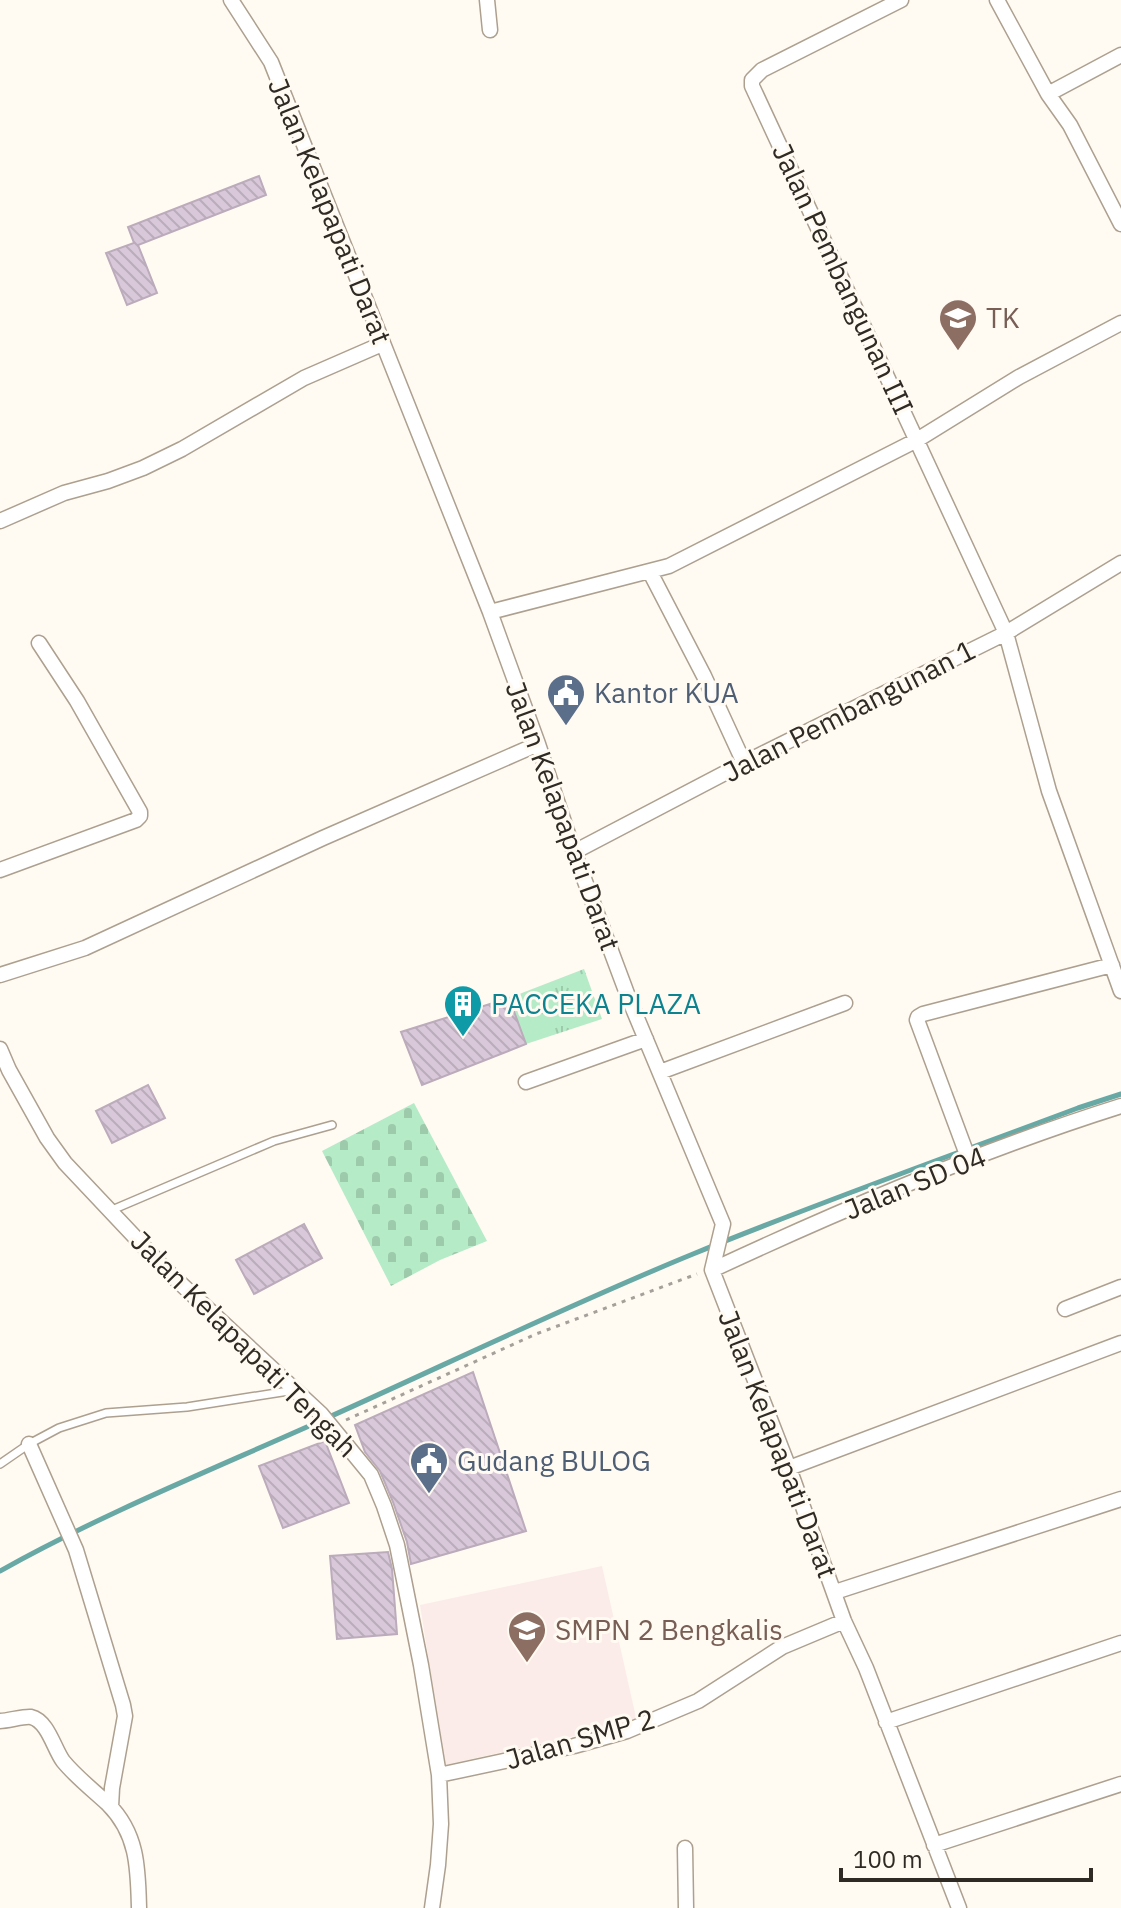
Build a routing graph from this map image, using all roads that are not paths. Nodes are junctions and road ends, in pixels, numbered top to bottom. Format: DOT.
graph roads {
  1 [pos="231,0"];
  2 [pos="487,0"];
  3 [pos="901,0"];
  4 [pos="997,0"];
  5 [pos="490,30"];
  6 [pos="1121,55"];
  7 [pos="1048,94"];
  8 [pos="1121,224"];
  9 [pos="1121,323"];
  10 [pos="382,344"];
  11 [pos="917,440"];
  12 [pos="0,520"];
  13 [pos="1121,563"];
  14 [pos="650,572"];
  15 [pos="490,612"];
  16 [pos="1006,633"];
  17 [pos="39,643"];
  18 [pos="538,744"];
  19 [pos="744,763"];
  20 [pos="574,852"];
  21 [pos="0,870"];
  22 [pos="1112,965"];
  23 [pos="0,975"];
  24 [pos="1121,991"];
  25 [pos="845,1003"];
  26 [pos="646,1039"];
  27 [pos="0,1049"];
  28 [pos="4,1072"];
  29 [pos="660,1072"];
  30 [pos="526,1082"];
  31 [pos="1121,1106"];
  32 [pos="332,1125"];
  33 [pos="967,1154"];
  34 [pos="112,1210"];
  35 [pos="712,1269"];
  36 [pos="1121,1287"];
  37 [pos="1065,1309"];
  38 [pos="1121,1343"];
  39 [pos="295,1390"];
  40 [pos="29,1444"];
  41 [pos="0,1464"];
  42 [pos="789,1468"];
  43 [pos="1121,1499"];
  44 [pos="835,1592"];
  45 [pos="844,1621"];
  46 [pos="1121,1643"];
  47 [pos="0,1721"];
  48 [pos="886,1722"];
  49 [pos="439,1775"];
  50 [pos="1121,1784"];
  51 [pos="111,1807"];
  52 [pos="934,1845"];
  53 [pos="685,1848"];
  54 [pos="139,1908"];
  55 [pos="432,1908"];
  56 [pos="686,1908"];
  57 [pos="959,1908"];
  1 -- 10 [label="street, Jalan Kelapapati Darat"];
  2 -- 5 [label="street"];
  3 -- 11 [label="street, Jalan Pembangunan III"];
  4 -- 7 [label="street"];
  6 -- 7 [label="street"];
  7 -- 8 [label="street"];
  9 -- 11 [label="street"];
  10 -- 12 [label="street"];
  10 -- 15 [label="street, Jalan Kelapapati Darat"];
  11 -- 14 [label="street"];
  11 -- 16 [label="street, Jalan Pembangunan III"];
  13 -- 16 [label="street, Jalan Pembangunan 1"];
  14 -- 15 [label="street"];
  14 -- 19 [label="street"];
  15 -- 18 [label="street, Jalan Kelapapati Darat"];
  16 -- 19 [label="street, Jalan Pembangunan 1"];
  16 -- 22 [label="street, Jalan Pembangunan III"];
  17 -- 21 [label="street"];
  18 -- 20 [label="street, Jalan Kelapapati Darat"];
  18 -- 23 [label="street"];
  19 -- 20 [label="street, Jalan Pembangunan 1"];
  20 -- 26 [label="street, Jalan Kelapapati Darat"];
  22 -- 24 [label="street, Jalan Pembangunan III"];
  22 -- 33 [label="street"];
  25 -- 29 [label="street"];
  26 -- 29 [label="street, Jalan Kelapapati Darat"];
  26 -- 30 [label="street"];
  27 -- 28 [label="street, Jalan Kelapapati Tengah"];
  28 -- 34 [label="street, Jalan Kelapapati Tengah"];
  29 -- 35 [label="street, Jalan Kelapapati Darat"];
  31 -- 33 [label="street, Jalan SD 04"];
  32 -- 34 [label="lane"];
  33 -- 35 [label="street, Jalan SD 04"];
  34 -- 39 [label="street, Jalan Kelapapati Tengah"];
  35 -- 42 [label="street, Jalan Kelapapati Darat"];
  36 -- 37 [label="street"];
  38 -- 42 [label="street"];
  39 -- 40 [label="lane"];
  39 -- 49 [label="street, Jalan Kelapapati Tengah"];
  40 -- 41 [label="lane"];
  40 -- 51 [label="street"];
  42 -- 44 [label="street, Jalan Kelapapati Darat"];
  43 -- 44 [label="street"];
  44 -- 45 [label="street, Jalan Kelapapati Darat"];
  45 -- 48 [label="street, Jalan Kelapapati Darat"];
  45 -- 49 [label="street, Jalan SMP 2"];
  46 -- 48 [label="street"];
  47 -- 51 [label="street"];
  48 -- 52 [label="street, Jalan Kelapapati Darat"];
  49 -- 55 [label="street, Jalan Kelapapati Tengah"];
  50 -- 52 [label="street"];
  51 -- 54 [label="street"];
  52 -- 57 [label="street, Jalan Kelapapati Darat"];
  53 -- 56 [label="street"];
}
